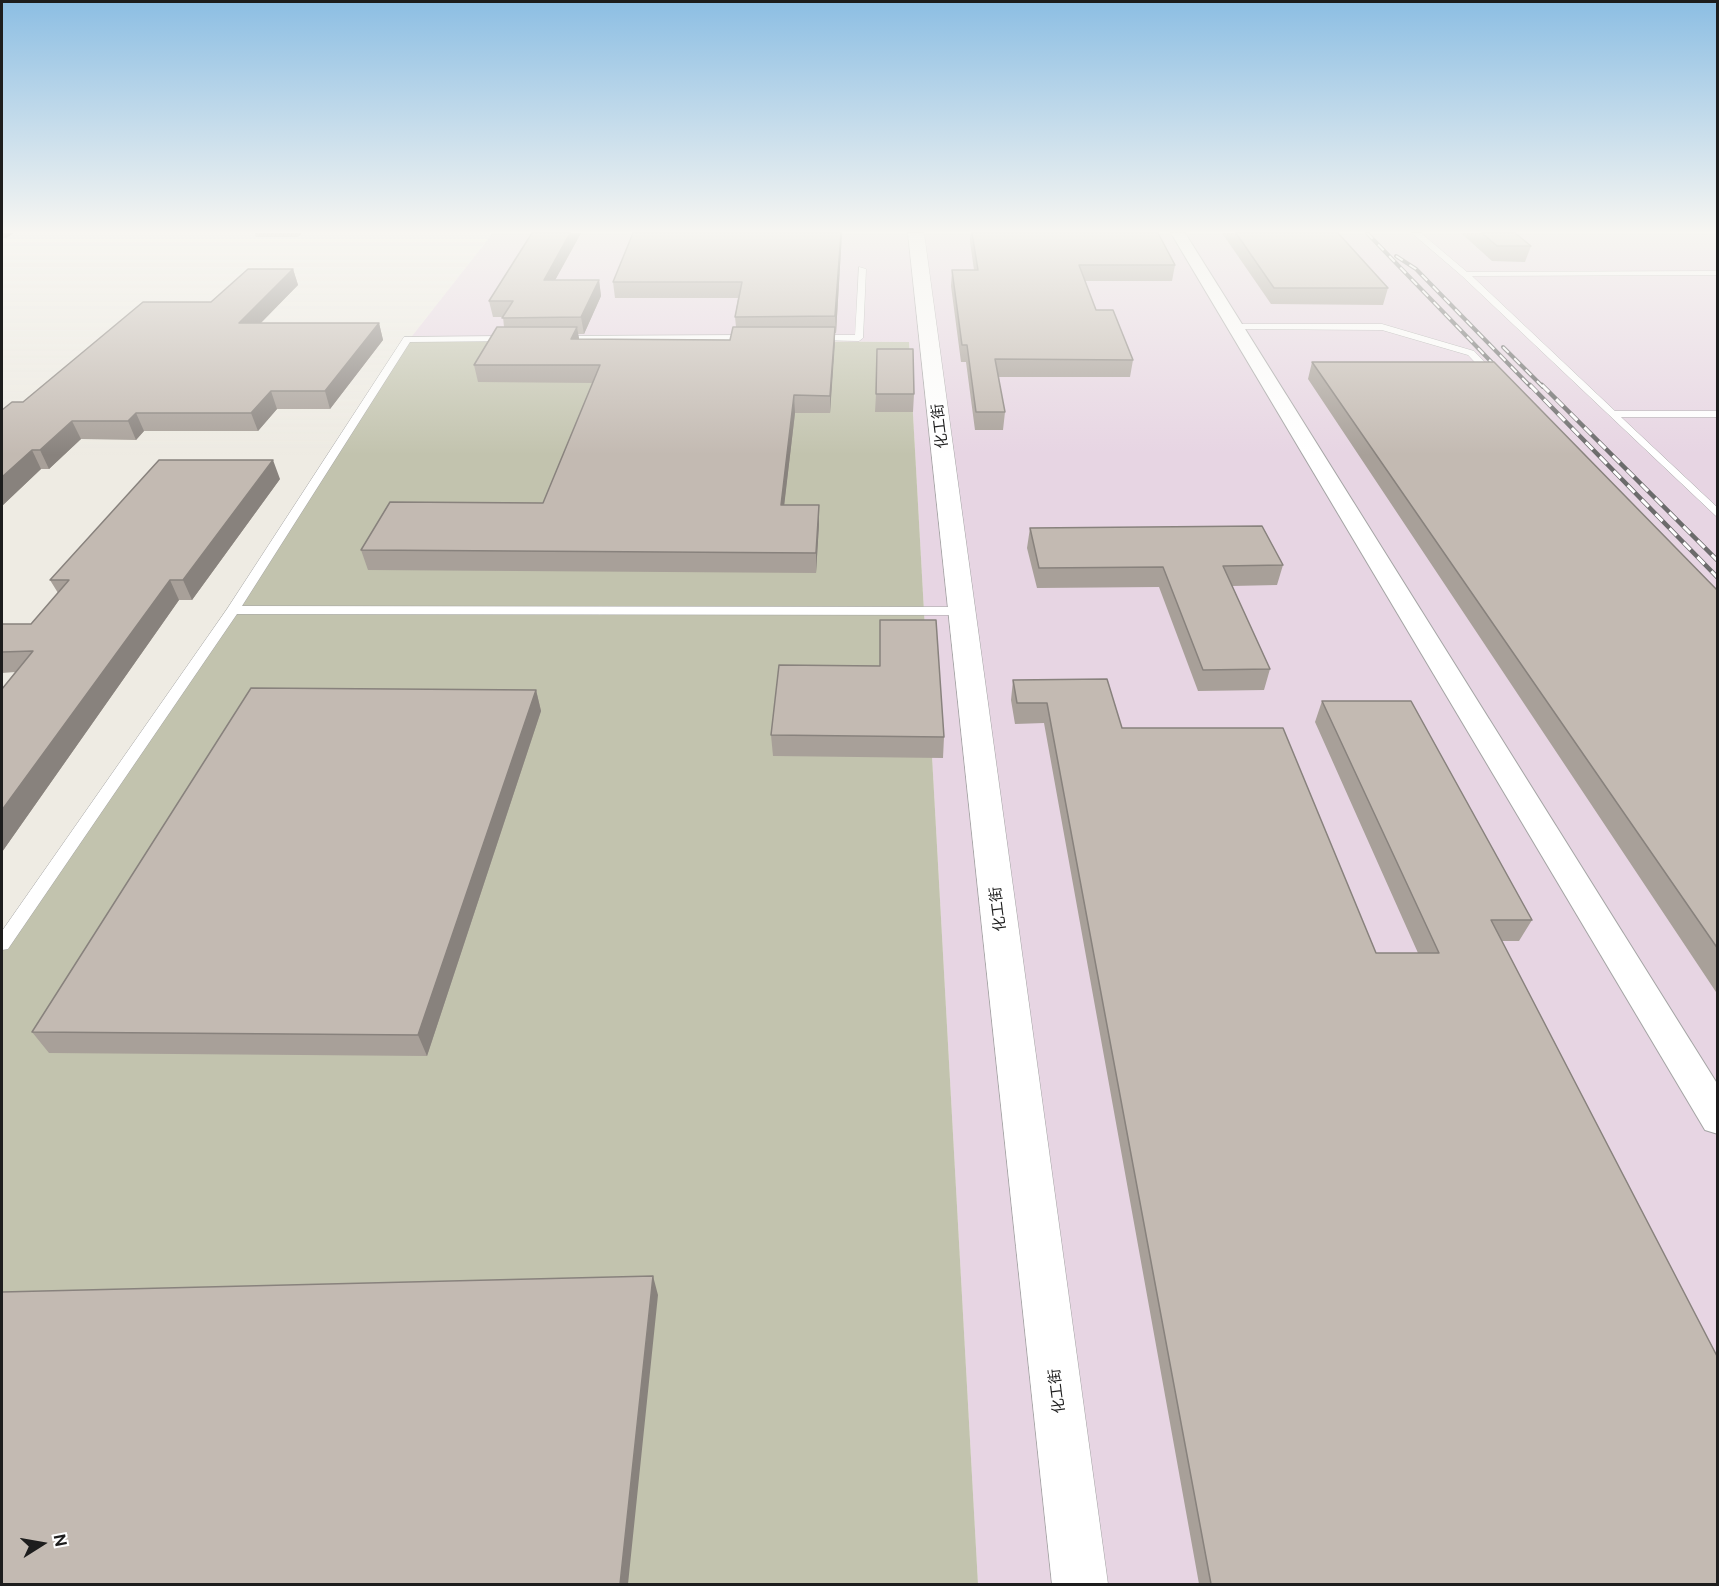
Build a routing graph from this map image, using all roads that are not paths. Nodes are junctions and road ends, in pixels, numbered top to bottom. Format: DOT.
graph roads {
  1 [pos="860,307"];
  2 [pos="925,307"];
  3 [pos="1223,307"];
  4 [pos="1500,307"];
  5 [pos="1235,327"];
  6 [pos="764,338"];
  7 [pos="800,338"];
  8 [pos="526,339"];
  9 [pos="550,339"];
  10 [pos="1495,379"];
  11 [pos="1612,414"];
  12 [pos="1718,414"];
  13 [pos="1718,515"];
  14 [pos="233,610"];
  15 [pos="962,611"];
  16 [pos="2,944"];
  17 [pos="1718,1118"];
  18 [pos="1080,1584"];
  1 -- 7 [label="lane"];
  2 -- 15 [label="street, 化工街"];
  3 -- 5 [label="street"];
  4 -- 11 [label="lane"];
  5 -- 10 [label="lane"];
  5 -- 17 [label="street"];
  6 -- 9 [label="lane"];
  8 -- 14 [label="lane"];
  11 -- 12 [label="lane"];
  11 -- 13 [label="lane"];
  14 -- 15 [label="lane"];
  14 -- 16 [label="lane"];
  15 -- 18 [label="street, 化工街"];
}
